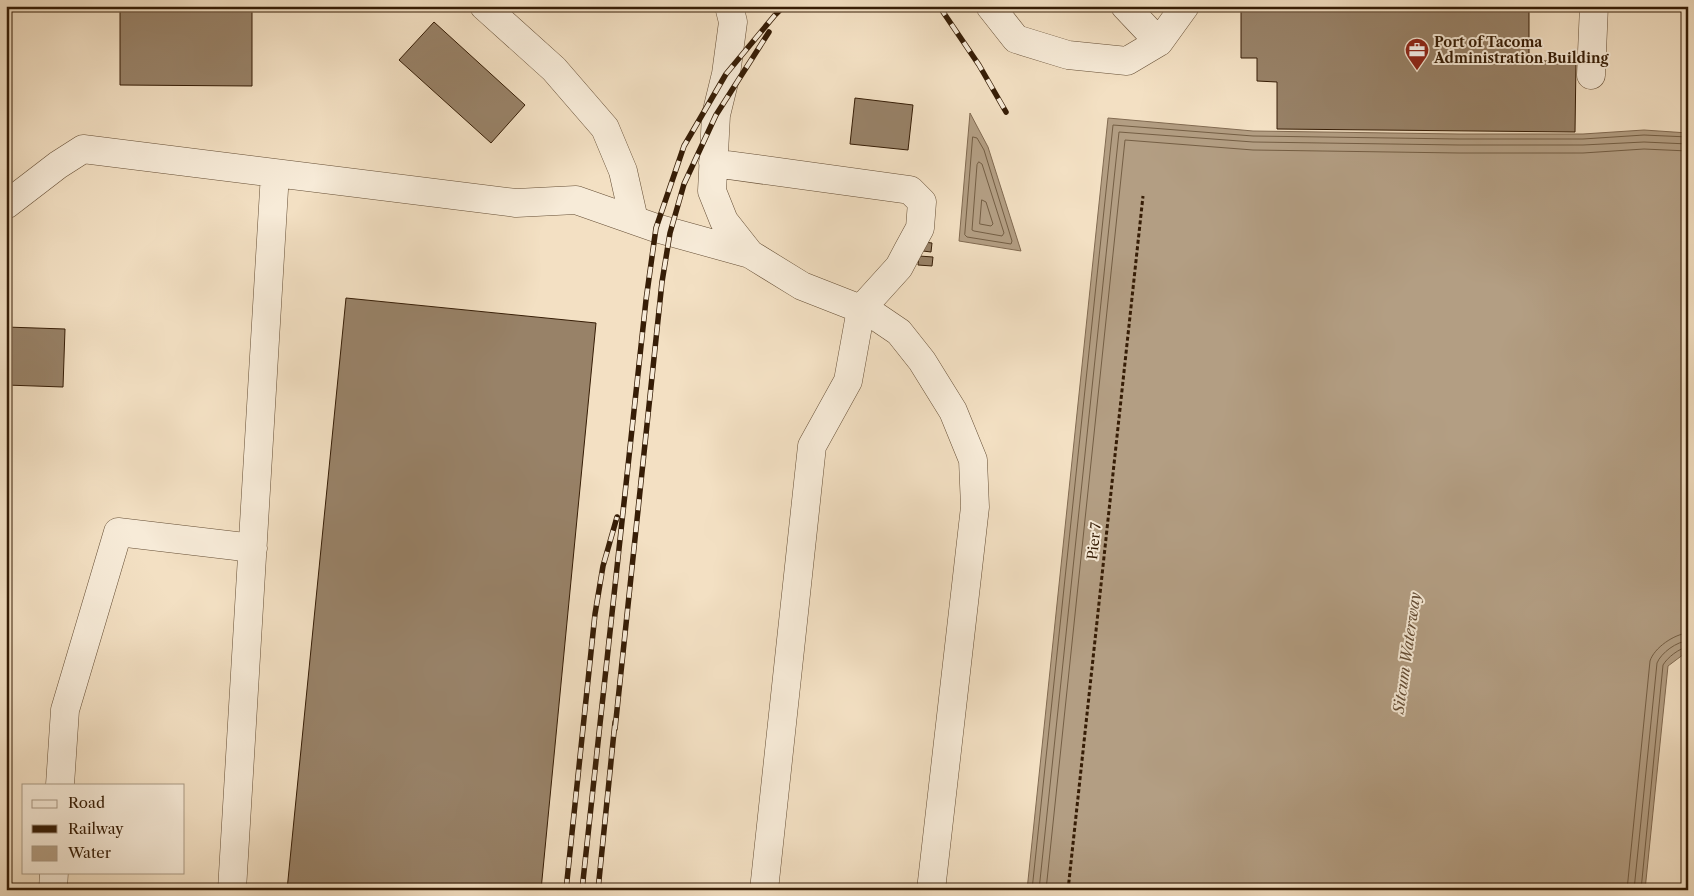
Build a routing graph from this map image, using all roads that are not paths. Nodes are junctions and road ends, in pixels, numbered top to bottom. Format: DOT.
graph roads {
  1 [pos="484,6"];
  2 [pos="729,6"];
  3 [pos="990,6"];
  4 [pos="1125,6"];
  5 [pos="1185,6"];
  6 [pos="1594,6"];
  7 [pos="1159,42"];
  8 [pos="1591,75"];
  9 [pos="713,164"];
  10 [pos="274,173"];
  11 [pos="6,205"];
  12 [pos="634,220"];
  13 [pos="750,254"];
  14 [pos="861,309"];
  15 [pos="252,548"];
  16 [pos="60,784"];
  17 [pos="54,874"];
  18 [pos="53,890"];
  19 [pos="232,890"];
  20 [pos="764,890"];
  21 [pos="932,890"];
  1 -- 12 [label="street"];
  2 -- 9 [label="street"];
  3 -- 7 [label="street"];
  4 -- 7 [label="street"];
  5 -- 7 [label="street"];
  6 -- 8 [label="street"];
  9 -- 13 [label="street"];
  9 -- 14 [label="street"];
  10 -- 11 [label="street"];
  10 -- 12 [label="street"];
  10 -- 15 [label="street"];
  12 -- 13 [label="street"];
  13 -- 14 [label="street"];
  14 -- 20 [label="street"];
  14 -- 21 [label="street"];
  15 -- 16 [label="street"];
  15 -- 19 [label="street"];
  17 -- 18 [label="street"];
}
